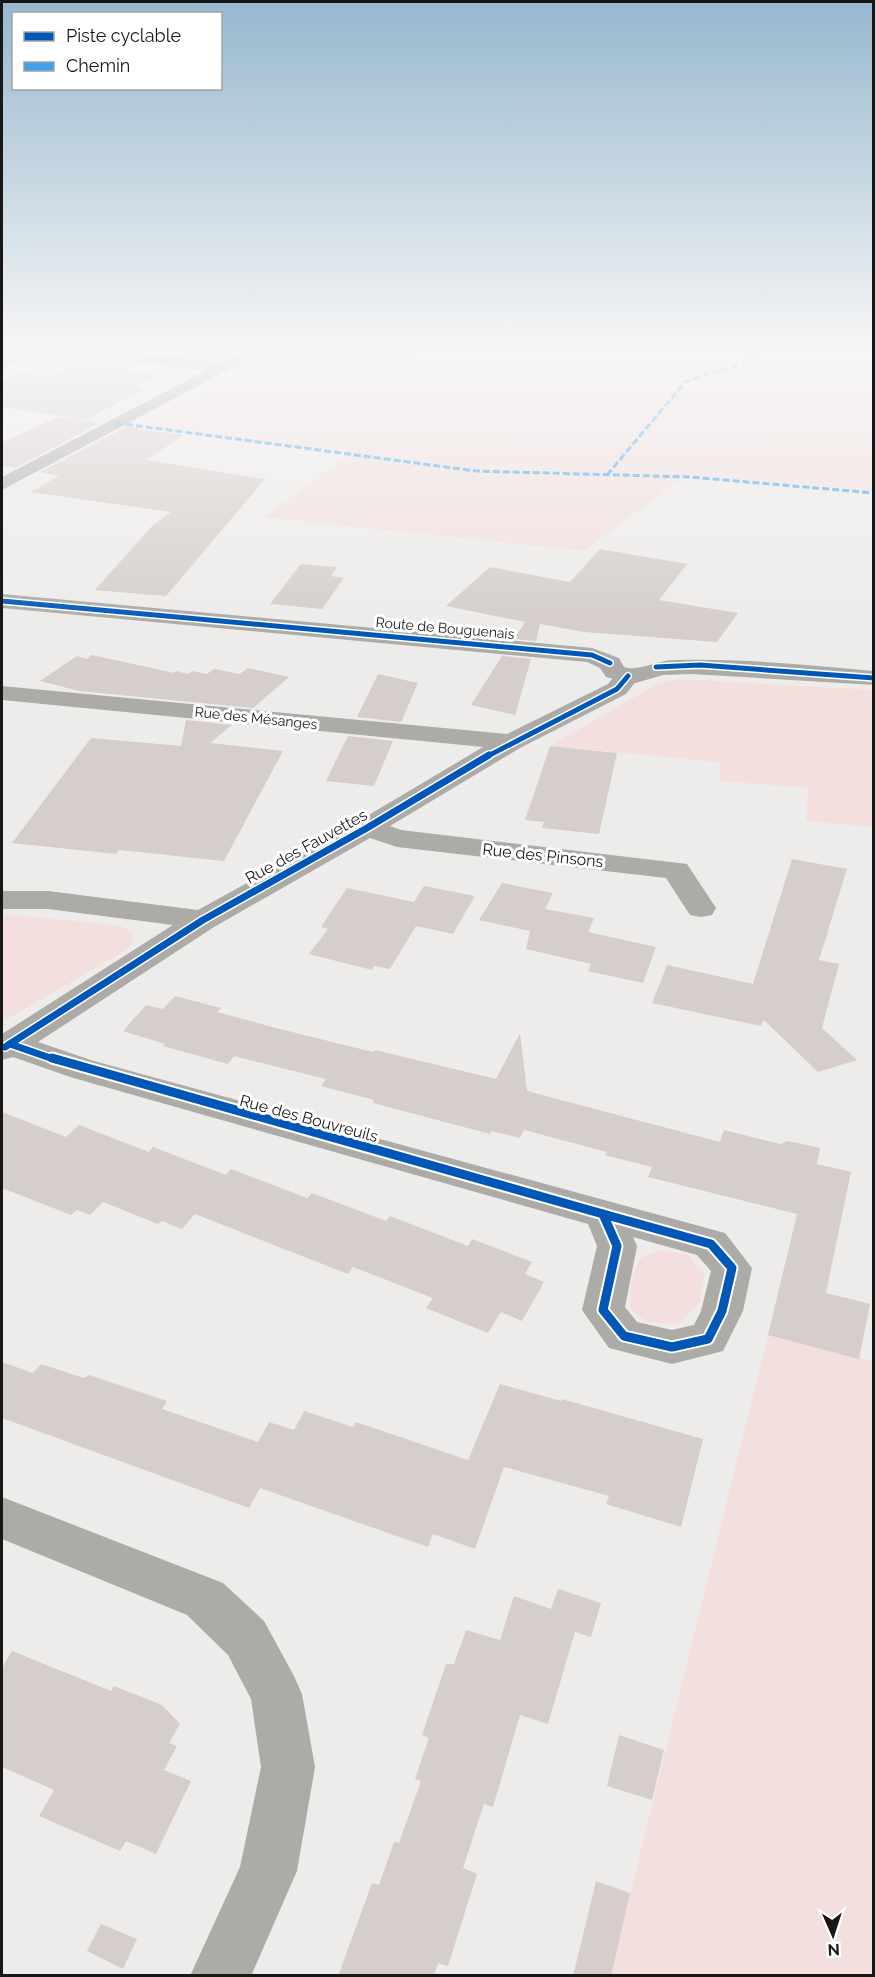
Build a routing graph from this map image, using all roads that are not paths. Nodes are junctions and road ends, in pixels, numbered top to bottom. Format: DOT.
graph roads {
  1 [pos="85,440"];
  2 [pos="2,484"];
  3 [pos="2,601"];
  4 [pos="619,669"];
  5 [pos="873,678"];
  6 [pos="2,693"];
  7 [pos="511,742"];
  8 [pos="367,828"];
  9 [pos="2,900"];
  10 [pos="701,908"];
  11 [pos="203,920"];
  12 [pos="6,1046"];
  13 [pos="603,1213"];
  14 [pos="2,1518"];
  15 [pos="220,1976"];
  1 -- 2 [label="street"];
  3 -- 4 [label="street, Route de Bouguenais"];
  4 -- 5 [label="street"];
  4 -- 7 [label="street, Rue des Fauvettes"];
  6 -- 7 [label="street, Rue des Mésanges"];
  7 -- 8 [label="street, Rue des Fauvettes"];
  8 -- 10 [label="street, Rue des Pinsons"];
  8 -- 11 [label="street, Rue des Fauvettes"];
  9 -- 11 [label="street"];
  11 -- 12 [label="street, Rue des Fauvettes"];
  12 -- 13 [label="street, Rue des Bouvreuils"];
  14 -- 15 [label="street"];
}
